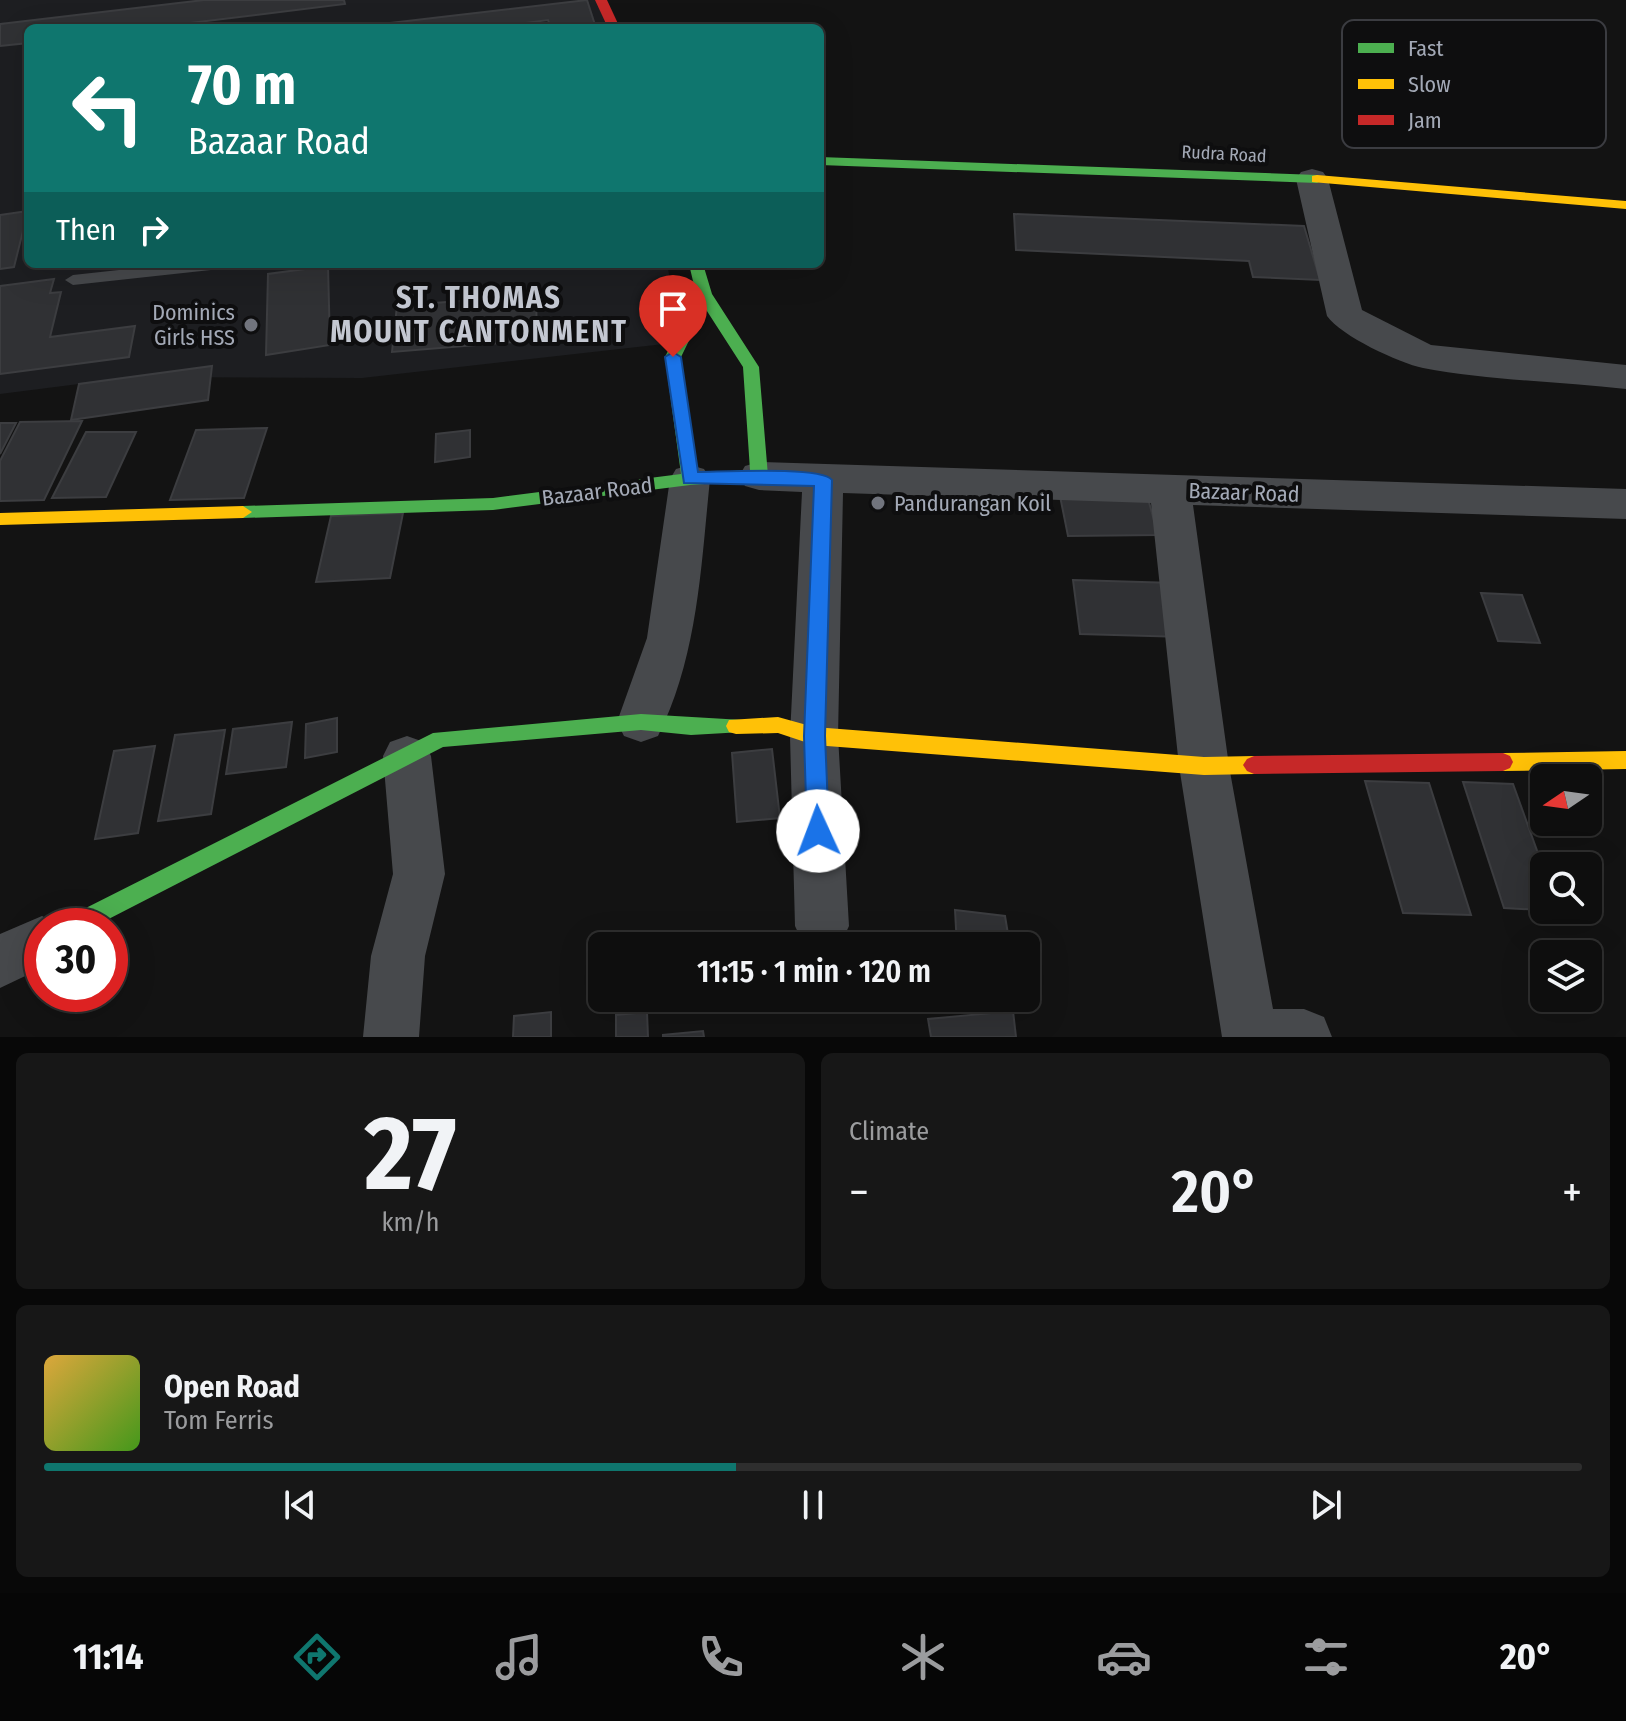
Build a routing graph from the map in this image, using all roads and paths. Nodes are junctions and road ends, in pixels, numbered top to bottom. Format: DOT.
graph roads {
  1 [pos="601,0"];
  2 [pos="612,24"];
  3 [pos="824,161"];
  4 [pos="1312,179"];
  5 [pos="1626,205"];
  6 [pos="183,268"];
  7 [pos="697,268"];
  8 [pos="73,280"];
  9 [pos="704,294"];
  10 [pos="1626,377"];
  11 [pos="759,476"];
  12 [pos="690,479"];
  13 [pos="823,480"];
  14 [pos="1170,490"];
  15 [pos="1626,504"];
  16 [pos="0,519"];
  17 [pos="641,722"];
  18 [pos="814,736"];
  19 [pos="407,756"];
  20 [pos="1626,760"];
  21 [pos="1204,766"];
  22 [pos="107,908"];
  23 [pos="822,926"];
  24 [pos="24,950"];
  25 [pos="0,962"];
  26 [pos="391,1037"];
  27 [pos="1252,1037"];
  28 [pos="1304,1037"];
  1 -- 2 [label="street"];
  3 -- 4 [label="street, Rudra Road"];
  4 -- 5 [label="street, Rudra Road"];
  4 -- 10 [label="street"];
  6 -- 8 [label="lane"];
  7 -- 9 [label="street"];
  9 -- 11 [label="street"];
  9 -- 12 [label="street"];
  11 -- 12 [label="street, Bazaar Road"];
  11 -- 13 [label="street, Bazaar Road"];
  12 -- 16 [label="street, Bazaar Road"];
  12 -- 17 [label="street"];
  13 -- 14 [label="street, Bazaar Road"];
  13 -- 18 [label="street"];
  14 -- 15 [label="street, Bazaar Road"];
  14 -- 21 [label="street"];
  17 -- 18 [label="street"];
  17 -- 19 [label="street"];
  18 -- 21 [label="street"];
  18 -- 23 [label="street"];
  19 -- 22 [label="street"];
  19 -- 26 [label="street"];
  20 -- 21 [label="street"];
  21 -- 27 [label="street"];
  24 -- 25 [label="street"];
  27 -- 28 [label="street"];
}
